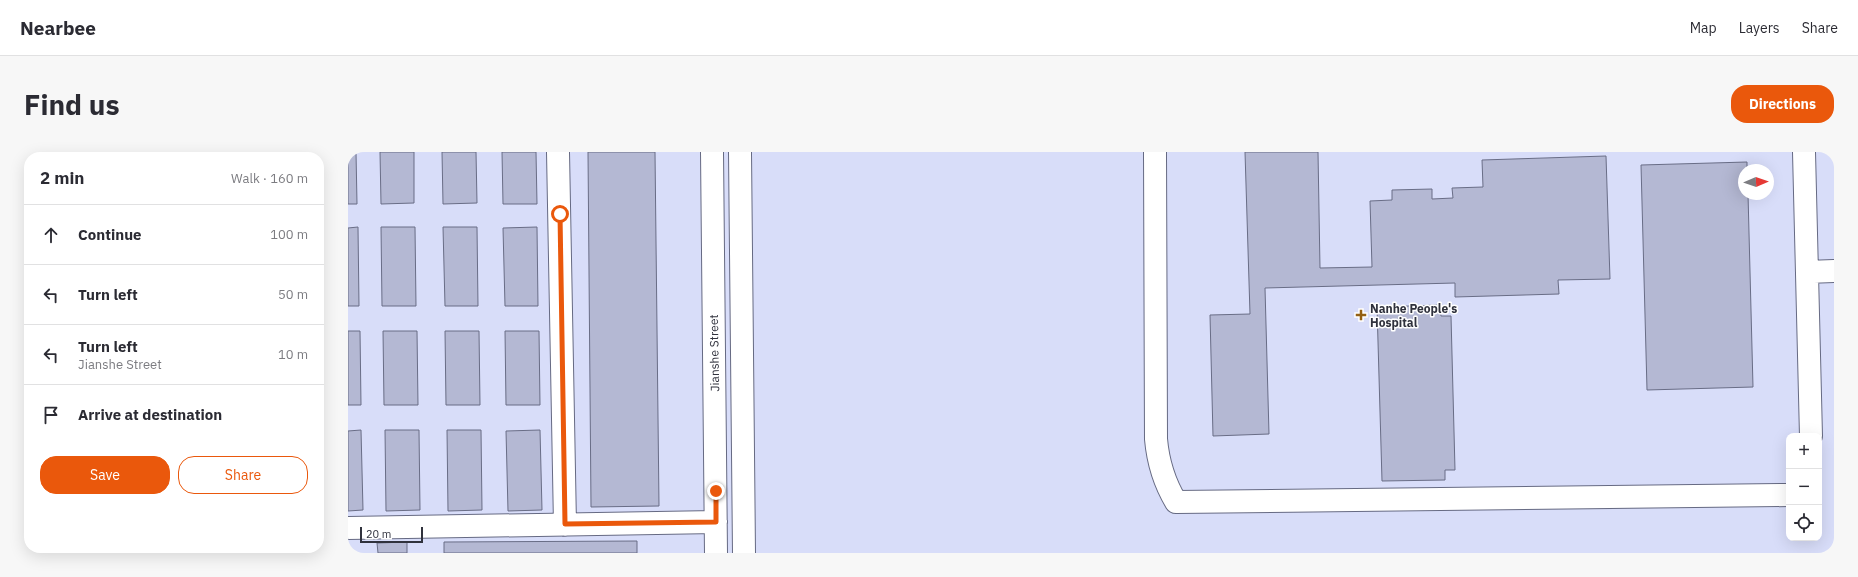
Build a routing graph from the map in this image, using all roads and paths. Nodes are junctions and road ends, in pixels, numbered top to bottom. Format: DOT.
graph roads {
  1 [pos="558,152"];
  2 [pos="712,152"];
  3 [pos="740,152"];
  4 [pos="1155,152"];
  5 [pos="1804,152"];
  6 [pos="1834,271"];
  7 [pos="1807,272"];
  8 [pos="1811,433"];
  9 [pos="1786,495"];
  10 [pos="716,522"];
  11 [pos="565,524"];
  12 [pos="348,528"];
  13 [pos="716,553"];
  14 [pos="744,553"];
  1 -- 11 [label="street"];
  2 -- 10 [label="street, Jianshe Street"];
  3 -- 14 [label="street"];
  4 -- 9 [label="street"];
  5 -- 7 [label="street"];
  6 -- 7 [label="street"];
  7 -- 8 [label="street"];
  10 -- 11 [label="street"];
  10 -- 13 [label="street, Jianshe Street"];
  11 -- 12 [label="street"];
}
